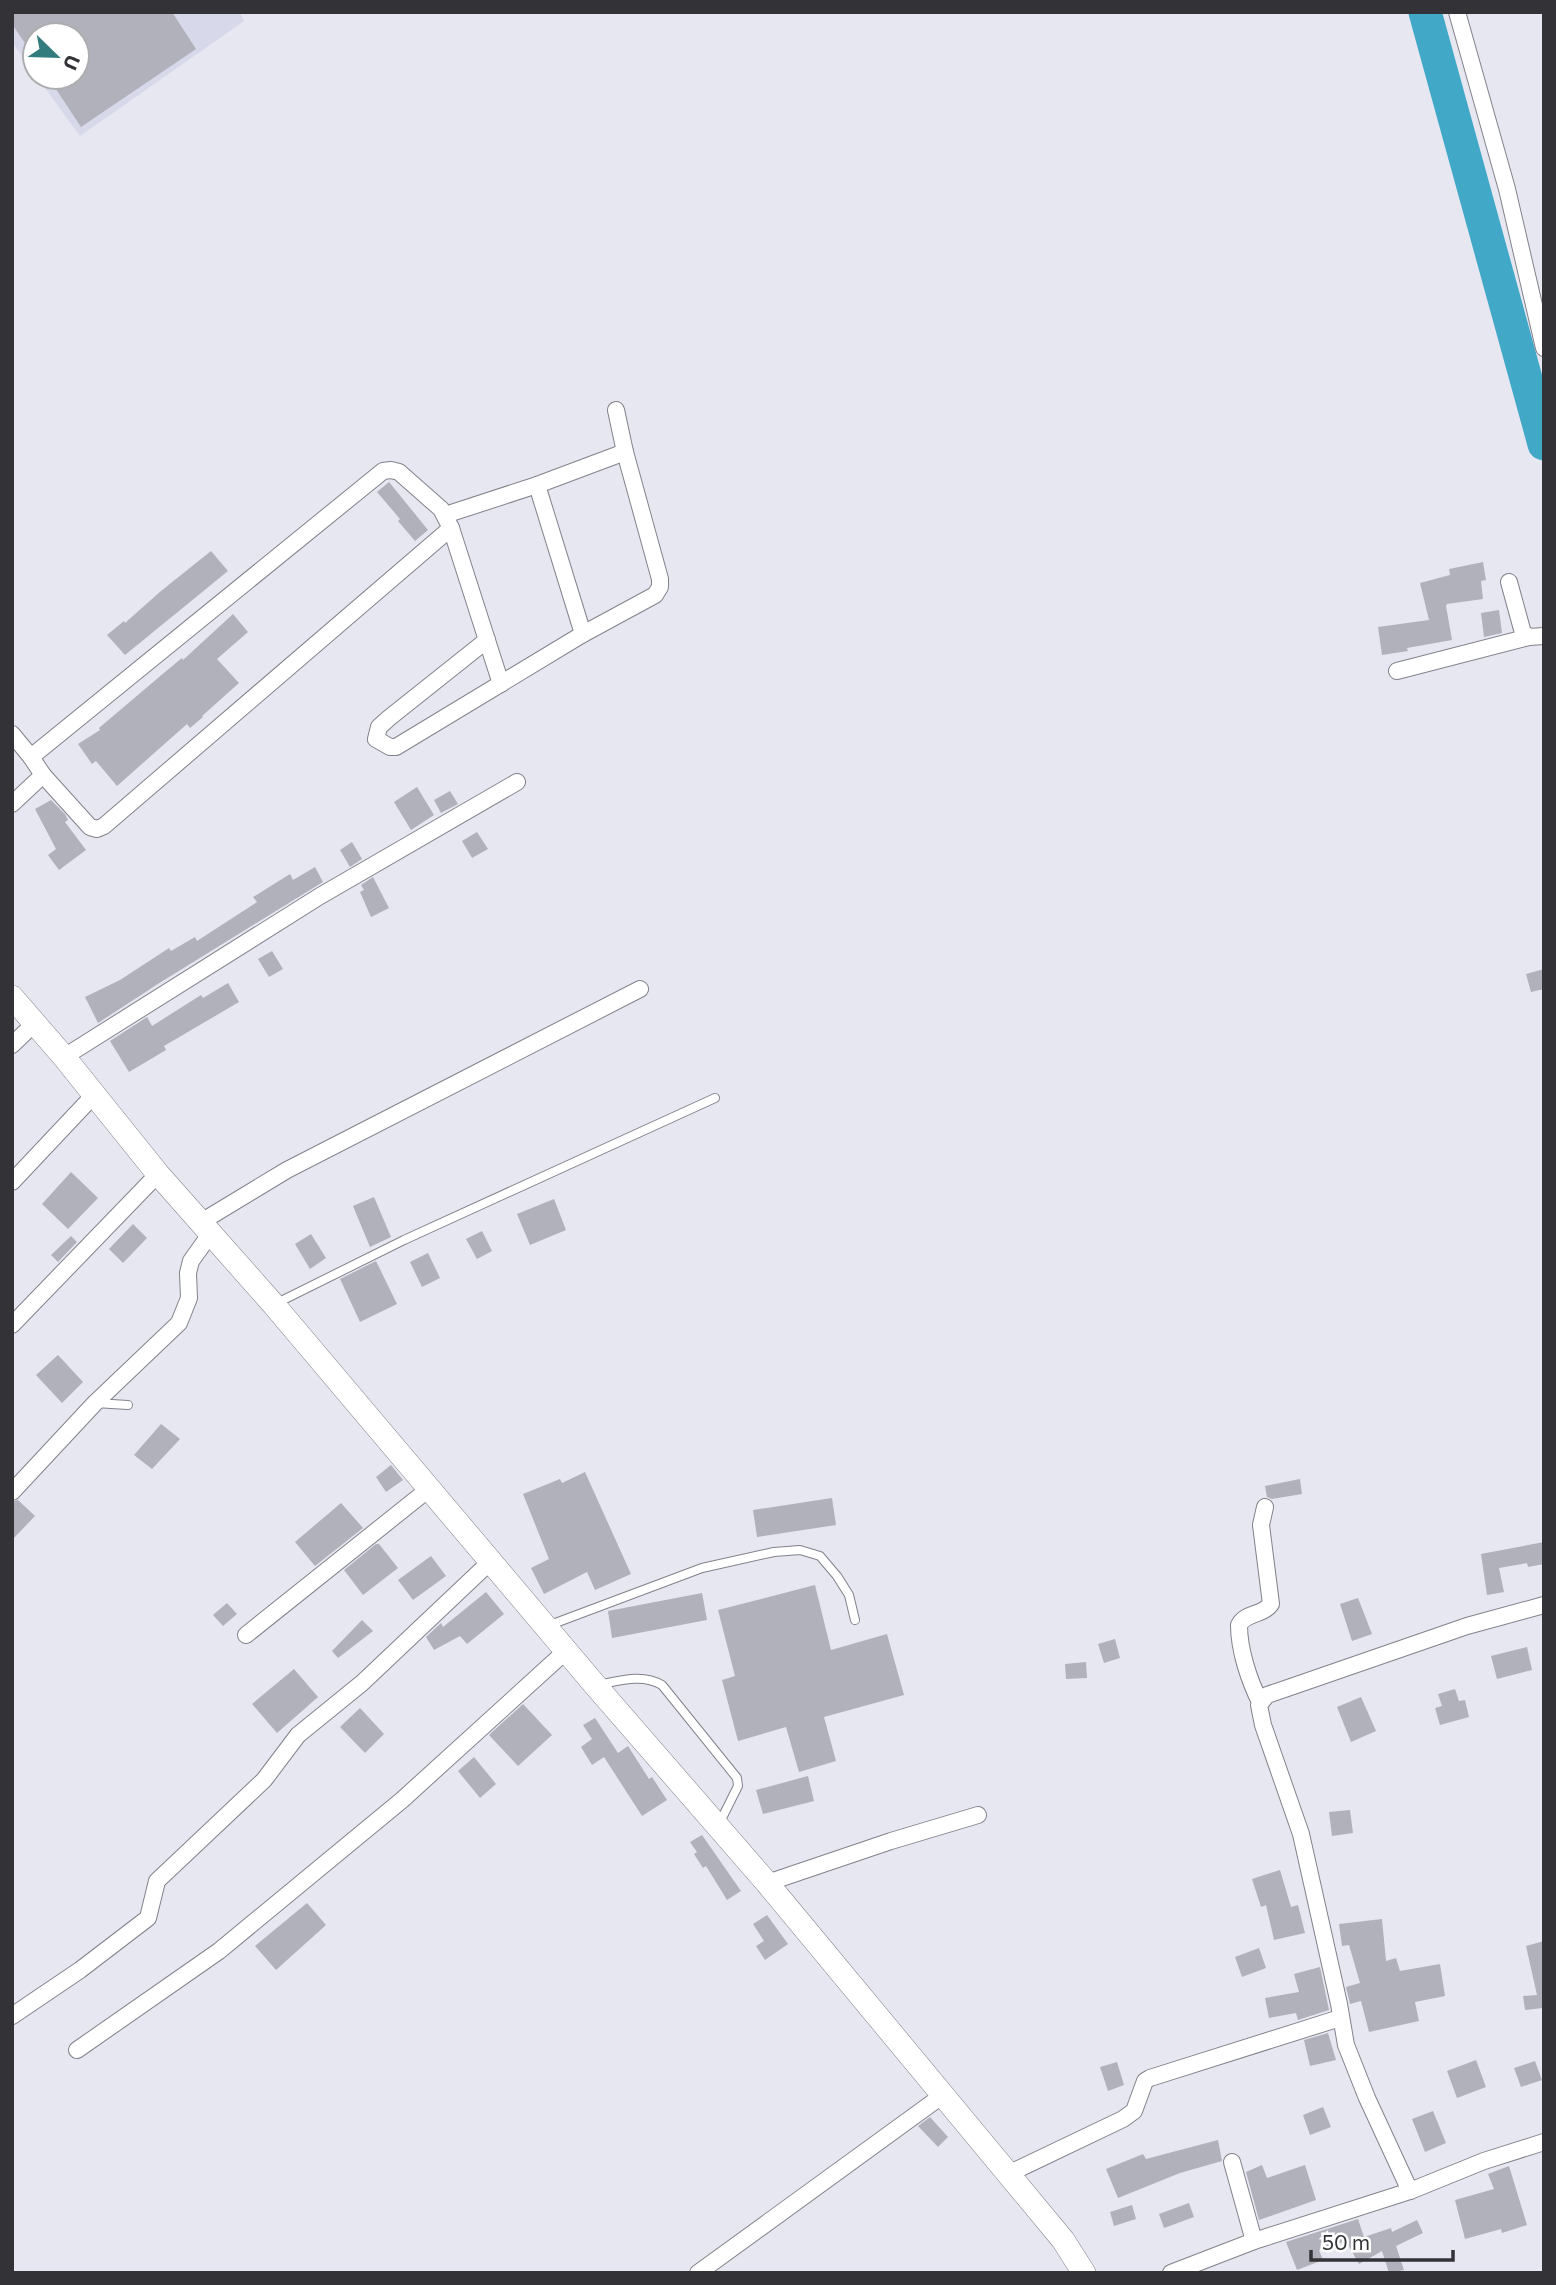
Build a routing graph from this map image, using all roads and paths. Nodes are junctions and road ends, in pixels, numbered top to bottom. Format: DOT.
graph roads {
  1 [pos="1457,12"];
  2 [pos="1544,348"];
  3 [pos="616,410"];
  4 [pos="625,452"];
  5 [pos="537,485"];
  6 [pos="448,521"];
  7 [pos="1509,582"];
  8 [pos="583,634"];
  9 [pos="1536,636"];
  10 [pos="487,640"];
  11 [pos="1397,671"];
  12 [pos="501,684"];
  13 [pos="12,734"];
  14 [pos="31,757"];
  15 [pos="43,775"];
  16 [pos="517,782"];
  17 [pos="12,804"];
  18 [pos="640,989"];
  19 [pos="12,997"];
  20 [pos="34,1023"];
  21 [pos="12,1045"];
  22 [pos="64,1057"];
  23 [pos="94,1095"];
  24 [pos="715,1098"];
  25 [pos="158,1174"];
  26 [pos="12,1182"];
  27 [pos="206,1227"];
  28 [pos="274,1305"];
  29 [pos="12,1325"];
  30 [pos="95,1403"];
  31 [pos="128,1405"];
  32 [pos="430,1488"];
  33 [pos="12,1492"];
  34 [pos="1265,1507"];
  35 [pos="491,1561"];
  36 [pos="1544,1605"];
  37 [pos="855,1620"];
  38 [pos="547,1626"];
  39 [pos="246,1635"];
  40 [pos="566,1650"];
  41 [pos="594,1685"];
  42 [pos="1260,1702"];
  43 [pos="978,1815"];
  44 [pos="717,1827"];
  45 [pos="766,1884"];
  46 [pos="12,2016"];
  47 [pos="1340,2018"];
  48 [pos="77,2050"];
  49 [pos="943,2095"];
  50 [pos="1543,2146"];
  51 [pos="1232,2162"];
  52 [pos="1008,2174"];
  53 [pos="1410,2191"];
  54 [pos="1254,2241"];
  55 [pos="698,2273"];
  56 [pos="1084,2273"];
  57 [pos="1171,2273"];
  1 -- 2 [label="street"];
  3 -- 4 [label="street"];
  4 -- 5 [label="street"];
  4 -- 8 [label="street"];
  5 -- 6 [label="street"];
  5 -- 8 [label="street"];
  6 -- 10 [label="street"];
  6 -- 14 [label="street"];
  6 -- 15 [label="street"];
  7 -- 9 [label="street"];
  8 -- 12 [label="street"];
  9 -- 11 [label="street"];
  10 -- 12 [label="street"];
  10 -- 12 [label="street"];
  13 -- 14 [label="street"];
  14 -- 15 [label="street"];
  15 -- 17 [label="street"];
  16 -- 22 [label="street"];
  18 -- 27 [label="street"];
  19 -- 20 [label="street"];
  20 -- 21 [label="street"];
  20 -- 22 [label="street"];
  22 -- 23 [label="street"];
  23 -- 25 [label="street"];
  23 -- 26 [label="street"];
  24 -- 28 [label="lane"];
  25 -- 27 [label="street"];
  25 -- 29 [label="street"];
  27 -- 28 [label="street"];
  27 -- 30 [label="street"];
  28 -- 32 [label="street"];
  30 -- 31 [label="lane"];
  30 -- 33 [label="street"];
  32 -- 35 [label="street"];
  32 -- 39 [label="street"];
  34 -- 42 [label="street"];
  35 -- 38 [label="street"];
  35 -- 46 [label="street"];
  36 -- 42 [label="street"];
  37 -- 38 [label="lane"];
  38 -- 40 [label="street"];
  40 -- 41 [label="street"];
  40 -- 48 [label="street"];
  41 -- 44 [label="street"];
  41 -- 44 [label="lane"];
  42 -- 47 [label="street"];
  43 -- 45 [label="street"];
  44 -- 45 [label="street"];
  45 -- 49 [label="street"];
  47 -- 52 [label="street"];
  47 -- 53 [label="street"];
  49 -- 52 [label="street"];
  49 -- 55 [label="street"];
  50 -- 53 [label="street"];
  51 -- 54 [label="street"];
  52 -- 56 [label="street"];
  53 -- 54 [label="street"];
  54 -- 57 [label="street"];
}
